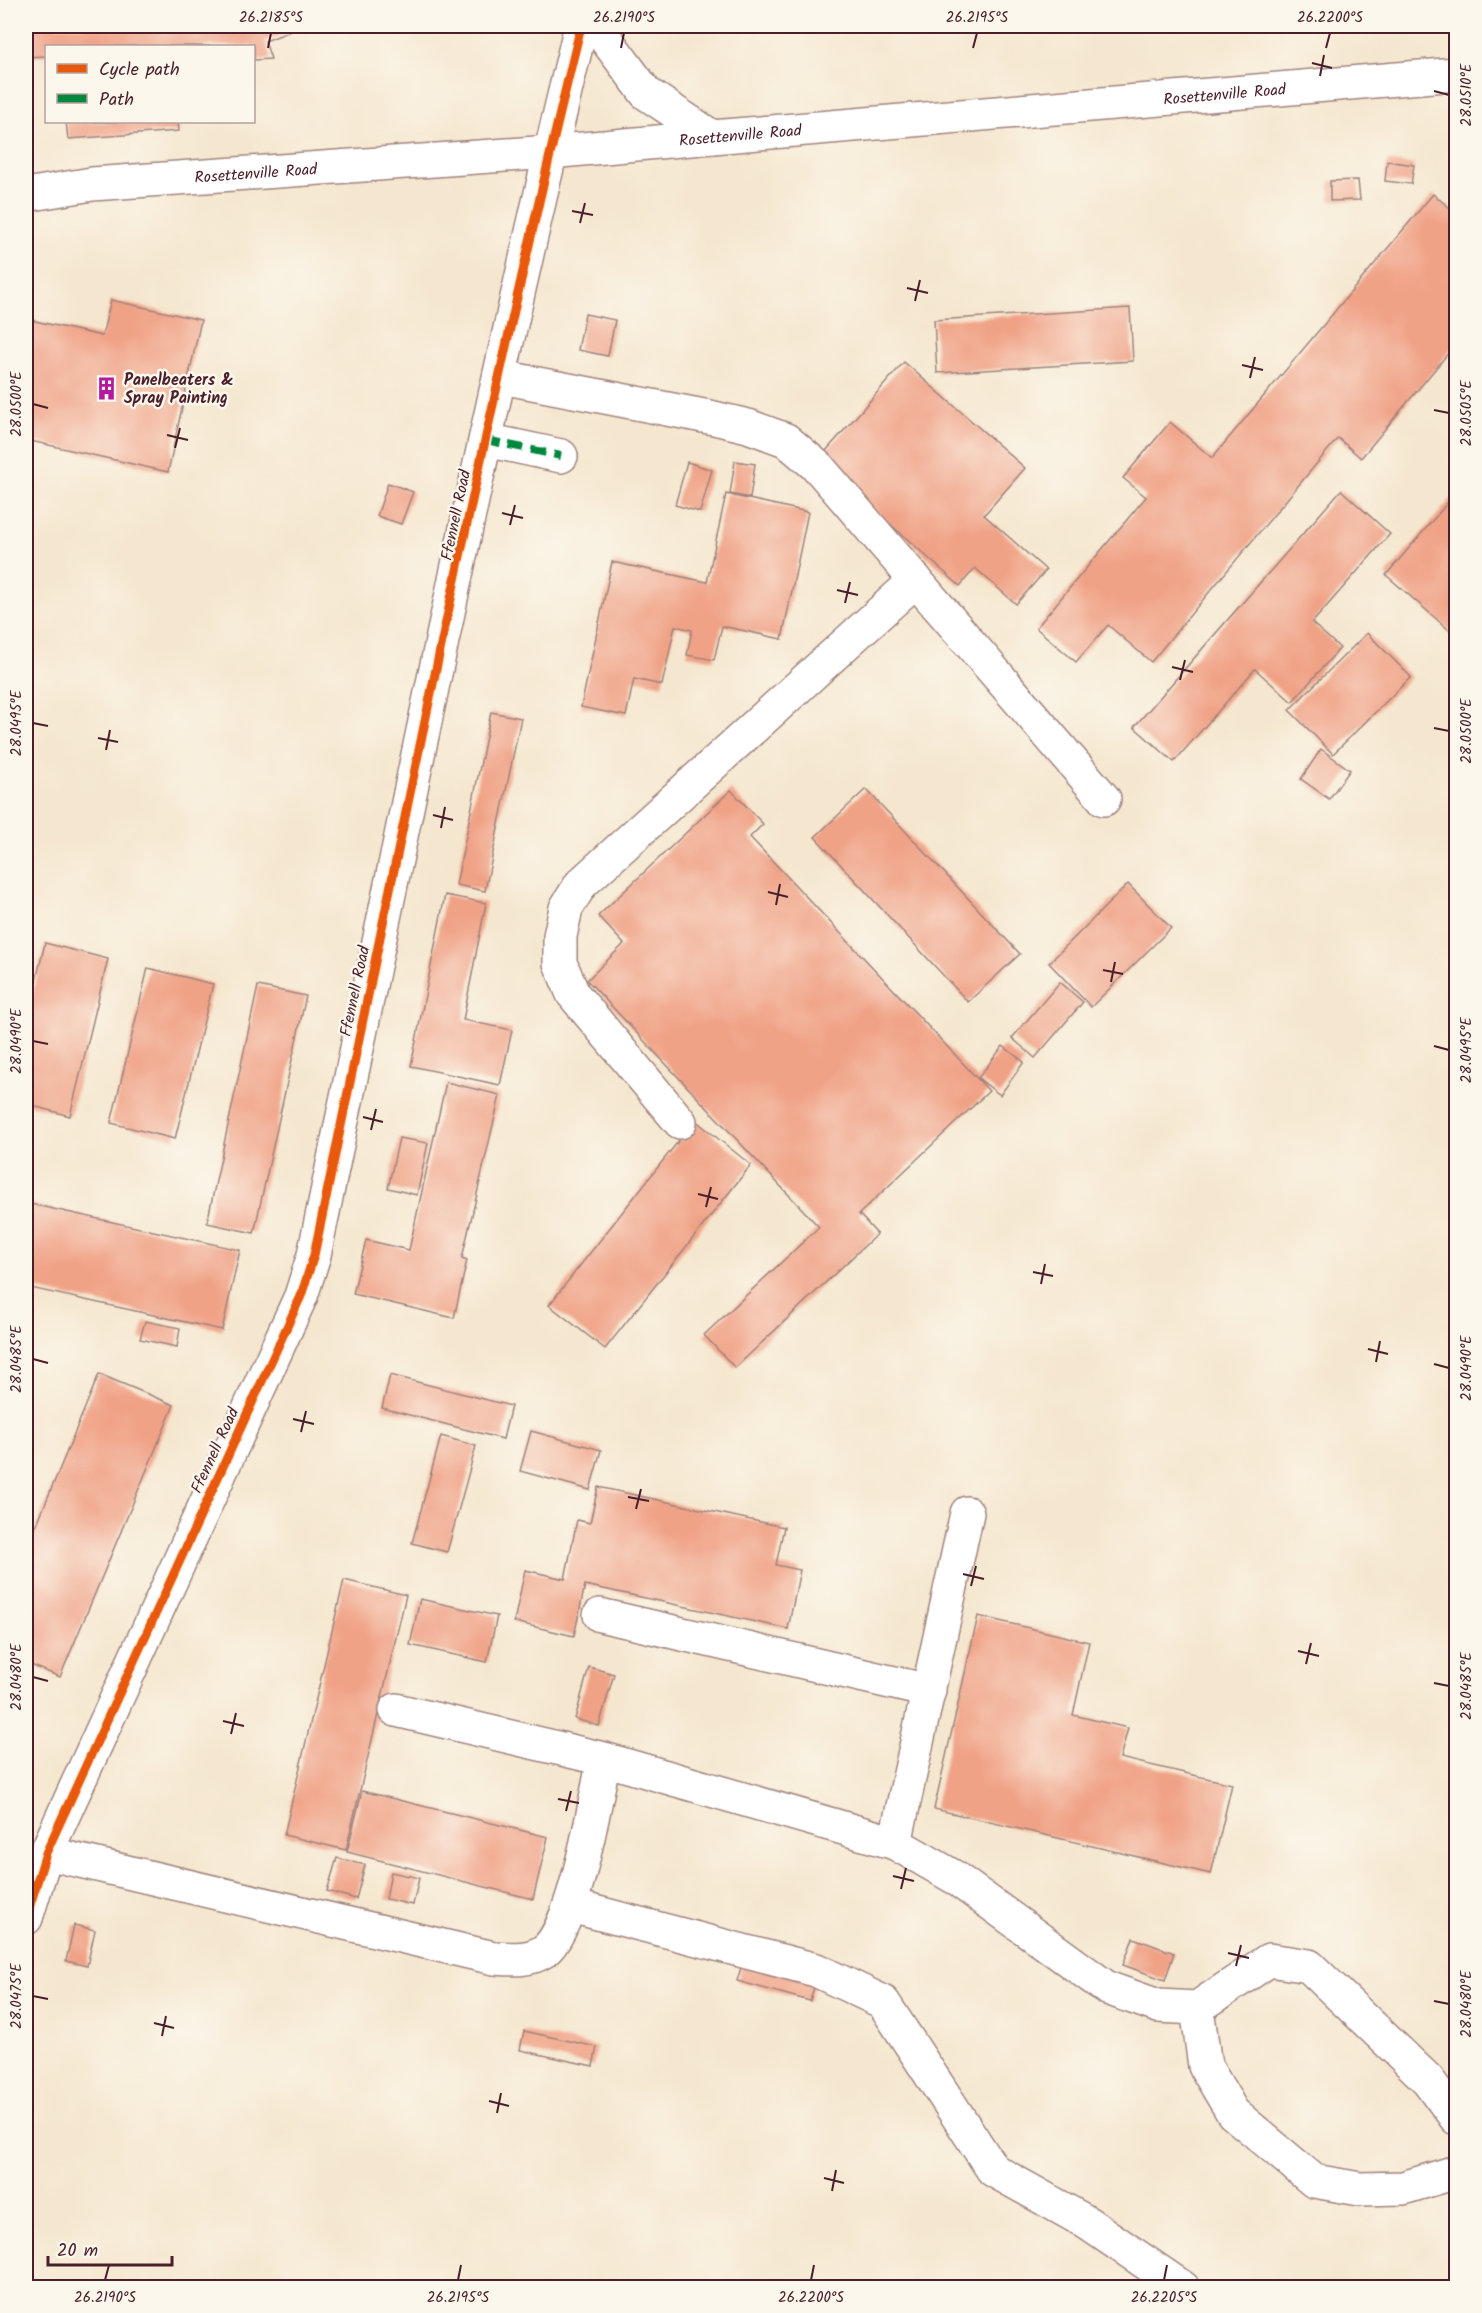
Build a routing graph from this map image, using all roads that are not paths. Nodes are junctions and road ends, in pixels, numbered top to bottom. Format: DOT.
graph roads {
  1 [pos="581,26"];
  2 [pos="600,26"];
  3 [pos="1456,74"];
  4 [pos="712,136"];
  5 [pos="550,152"];
  6 [pos="26,195"];
  7 [pos="501,377"];
  8 [pos="486,440"];
  9 [pos="561,456"];
  10 [pos="916,580"];
  11 [pos="1104,799"];
  12 [pos="680,1122"];
  13 [pos="967,1513"];
  14 [pos="600,1616"];
  15 [pos="929,1691"];
  16 [pos="396,1710"];
  17 [pos="604,1759"];
  18 [pos="895,1843"];
  19 [pos="46,1853"];
  20 [pos="571,1906"];
  21 [pos="26,1918"];
  22 [pos="1197,2008"];
  23 [pos="1456,2118"];
  24 [pos="1456,2172"];
  25 [pos="1184,2288"];
  1 -- 5 [label="street, Ffennell Road"];
  2 -- 4 [label="street"];
  3 -- 4 [label="street, Rosettenville Road"];
  4 -- 5 [label="street, Rosettenville Road"];
  5 -- 6 [label="street, Rosettenville Road"];
  5 -- 7 [label="street, Ffennell Road"];
  7 -- 8 [label="street, Ffennell Road"];
  7 -- 10 [label="street"];
  8 -- 9 [label="street"];
  8 -- 19 [label="street, Ffennell Road"];
  10 -- 11 [label="street"];
  10 -- 12 [label="street"];
  13 -- 15 [label="street"];
  14 -- 15 [label="street"];
  15 -- 18 [label="street"];
  16 -- 17 [label="street"];
  17 -- 18 [label="street"];
  17 -- 20 [label="street"];
  18 -- 22 [label="street"];
  19 -- 20 [label="street"];
  19 -- 21 [label="street, Ffennell Road"];
  20 -- 25 [label="street"];
  22 -- 23 [label="street"];
  22 -- 24 [label="street"];
}
